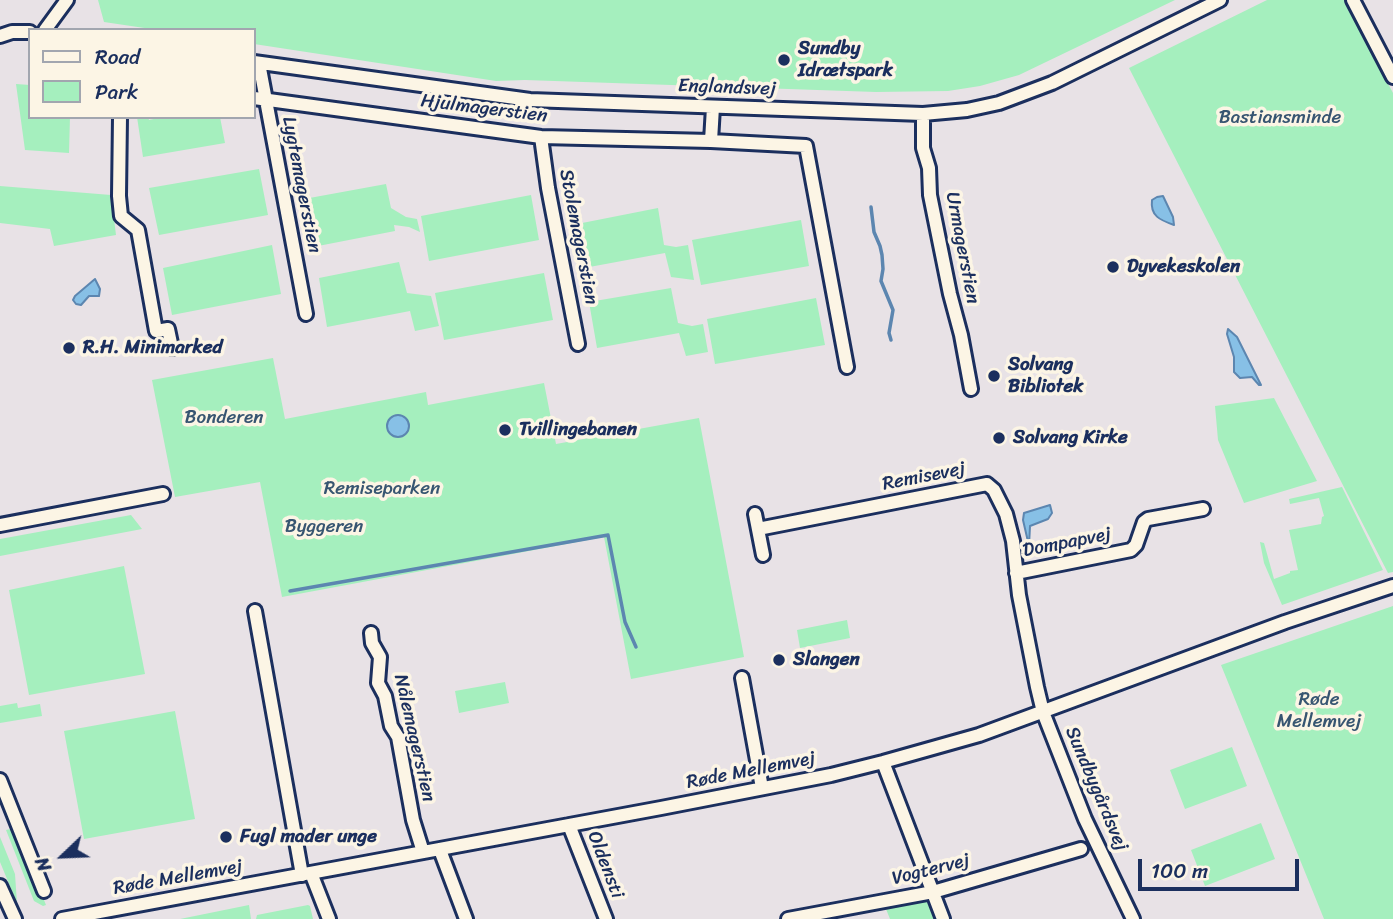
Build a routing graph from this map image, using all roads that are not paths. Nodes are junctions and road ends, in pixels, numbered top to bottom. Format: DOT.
graph roads {
  1 [pos="67,0"];
  2 [pos="1220,0"];
  3 [pos="1353,0"];
  4 [pos="46,28"];
  5 [pos="28,32"];
  6 [pos="0,36"];
  7 [pos="1388,57"];
  8 [pos="257,62"];
  9 [pos="1393,77"];
  10 [pos="260,99"];
  11 [pos="713,107"];
  12 [pos="923,114"];
  13 [pos="120,119"];
  14 [pos="541,137"];
  15 [pos="711,141"];
  16 [pos="306,314"];
  17 [pos="578,344"];
  18 [pos="172,348"];
  19 [pos="847,367"];
  20 [pos="971,389"];
  21 [pos="163,494"];
  22 [pos="1203,509"];
  23 [pos="755,514"];
  24 [pos="0,525"];
  25 [pos="758,529"];
  26 [pos="763,555"];
  27 [pos="1016,573"];
  28 [pos="1393,586"];
  29 [pos="255,611"];
  30 [pos="370,633"];
  31 [pos="742,678"];
  32 [pos="1044,712"];
  33 [pos="883,762"];
  34 [pos="0,780"];
  35 [pos="762,788"];
  36 [pos="569,825"];
  37 [pos="1081,849"];
  38 [pos="440,850"];
  39 [pos="423,852"];
  40 [pos="307,874"];
  41 [pos="0,886"];
  42 [pos="44,891"];
  43 [pos="933,892"];
  44 [pos="15,919"];
  45 [pos="62,919"];
  46 [pos="329,919"];
  47 [pos="466,919"];
  48 [pos="606,919"];
  49 [pos="788,919"];
  50 [pos="943,919"];
  51 [pos="1133,919"];
  1 -- 4 [label="street"];
  2 -- 12 [label="street, Englandsvej"];
  3 -- 7 [label="street"];
  5 -- 6 [label="street"];
  7 -- 9 [label="street"];
  8 -- 10 [label="street, Lygtemagerstien"];
  8 -- 11 [label="street, Englandsvej"];
  10 -- 14 [label="street, Hjulmagerstien"];
  10 -- 16 [label="street, Lygtemagerstien"];
  11 -- 12 [label="street, Englandsvej"];
  11 -- 15 [label="street"];
  12 -- 20 [label="street, Urmagerstien"];
  13 -- 18 [label="street"];
  14 -- 15 [label="street, Hjulmagerstien"];
  14 -- 17 [label="street, Stolemagerstien"];
  15 -- 19 [label="street, Hjulmagerstien"];
  21 -- 24 [label="street"];
  22 -- 27 [label="street, Dompapvej"];
  23 -- 25 [label="street"];
  25 -- 26 [label="street"];
  25 -- 27 [label="street, Remisevej"];
  27 -- 32 [label="street, Remisevej"];
  28 -- 32 [label="street, Røde Mellemvej"];
  29 -- 40 [label="street"];
  30 -- 39 [label="street, Nålemagerstien"];
  31 -- 35 [label="street"];
  32 -- 33 [label="street, Røde Mellemvej"];
  32 -- 51 [label="street, Sundbygårdsvej"];
  33 -- 35 [label="street, Røde Mellemvej"];
  33 -- 43 [label="street"];
  34 -- 42 [label="street"];
  35 -- 36 [label="street, Røde Mellemvej"];
  36 -- 38 [label="street, Røde Mellemvej"];
  36 -- 48 [label="street, Oldensti"];
  37 -- 43 [label="street, Vogtervej"];
  38 -- 39 [label="street, Røde Mellemvej"];
  38 -- 47 [label="street"];
  39 -- 40 [label="street, Røde Mellemvej"];
  40 -- 45 [label="street, Røde Mellemvej"];
  40 -- 46 [label="street"];
  41 -- 44 [label="street"];
  43 -- 49 [label="street, Vogtervej"];
  43 -- 50 [label="street"];
}
